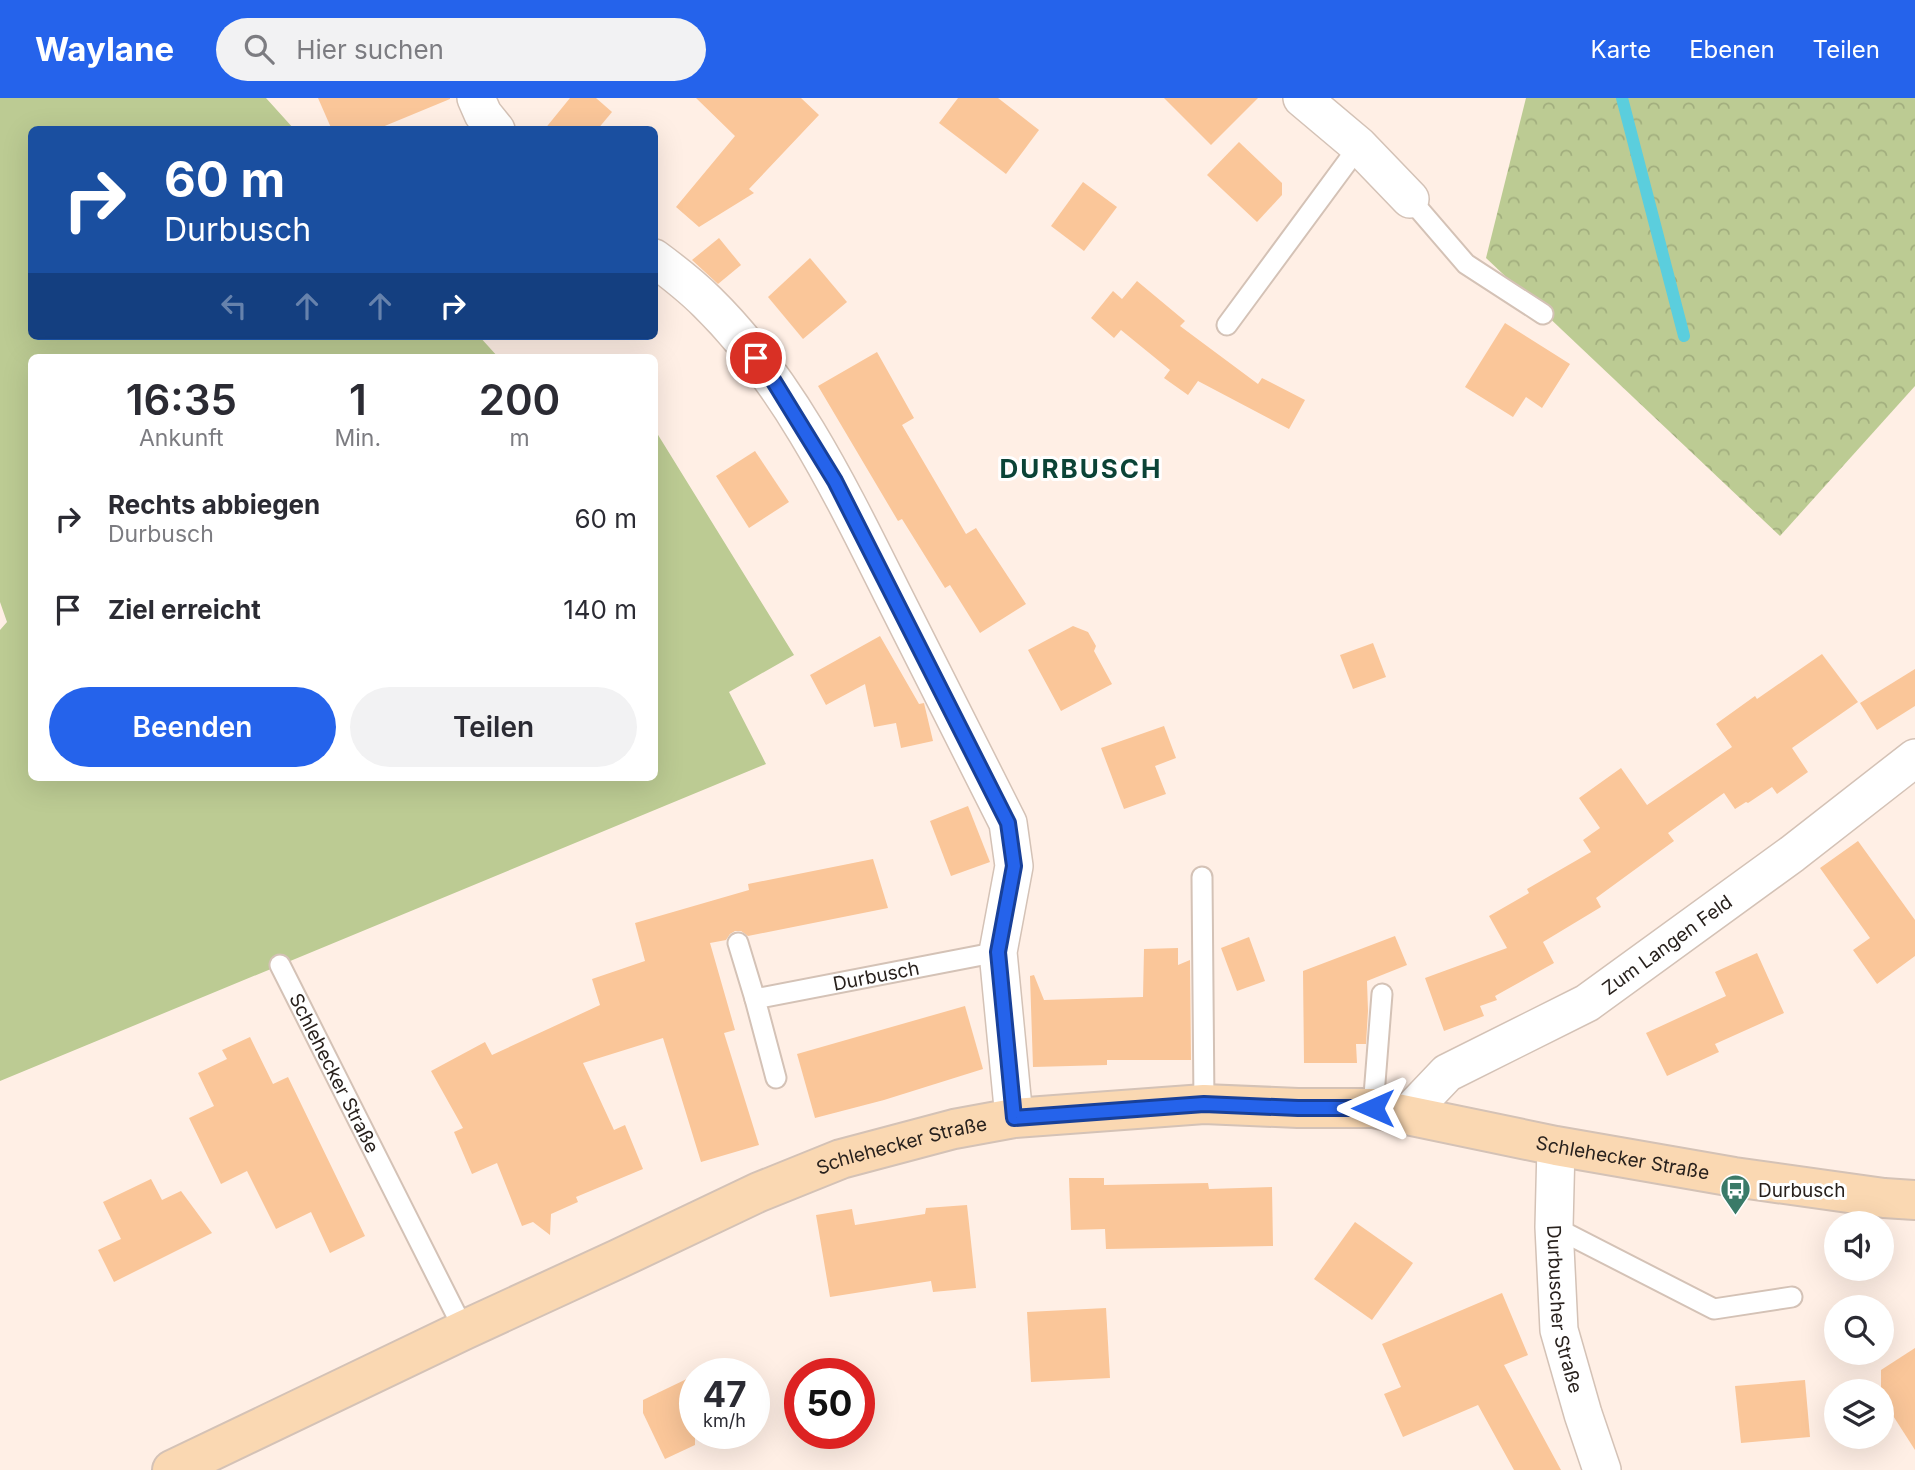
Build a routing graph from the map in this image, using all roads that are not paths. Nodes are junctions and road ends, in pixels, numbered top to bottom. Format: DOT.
graph roads {
  1 [pos="476,98"];
  2 [pos="1302,98"];
  3 [pos="493,126"];
  4 [pos="1359,146"];
  5 [pos="1410,199"];
  6 [pos="658,261"];
  7 [pos="1543,314"];
  8 [pos="1227,325"];
  9 [pos="1915,758"];
  10 [pos="1202,877"];
  11 [pos="738,943"];
  12 [pos="998,952"];
  13 [pos="279,965"];
  14 [pos="1382,994"];
  15 [pos="754,999"];
  16 [pos="776,1078"];
  17 [pos="1204,1104"];
  18 [pos="1390,1111"];
  19 [pos="1014,1118"];
  20 [pos="1556,1146"];
  21 [pos="1915,1200"];
  22 [pos="1554,1227"];
  23 [pos="1792,1297"];
  24 [pos="464,1330"];
  25 [pos="172,1470"];
  26 [pos="1602,1470"];
  1 -- 3 [label="street"];
  2 -- 4 [label="street"];
  4 -- 5 [label="street"];
  4 -- 8 [label="lane"];
  5 -- 7 [label="lane"];
  6 -- 12 [label="street"];
  9 -- 18 [label="street, Zum Langen Feld"];
  10 -- 17 [label="lane"];
  11 -- 15 [label="lane"];
  12 -- 15 [label="lane, Durbusch"];
  12 -- 19 [label="street"];
  13 -- 24 [label="lane, Schlehecker Straße"];
  14 -- 18 [label="lane"];
  15 -- 16 [label="lane"];
  17 -- 18 [label="main road, Schlehecker Straße"];
  17 -- 19 [label="main road, Schlehecker Straße"];
  18 -- 20 [label="main road, Schlehecker Straße"];
  19 -- 24 [label="main road, Schlehecker Straße"];
  20 -- 21 [label="main road, Schlehecker Straße"];
  20 -- 22 [label="street, Durbuscher Straße"];
  22 -- 23 [label="lane"];
  22 -- 26 [label="street, Durbuscher Straße"];
  24 -- 25 [label="main road, Schlehecker Straße"];
}
